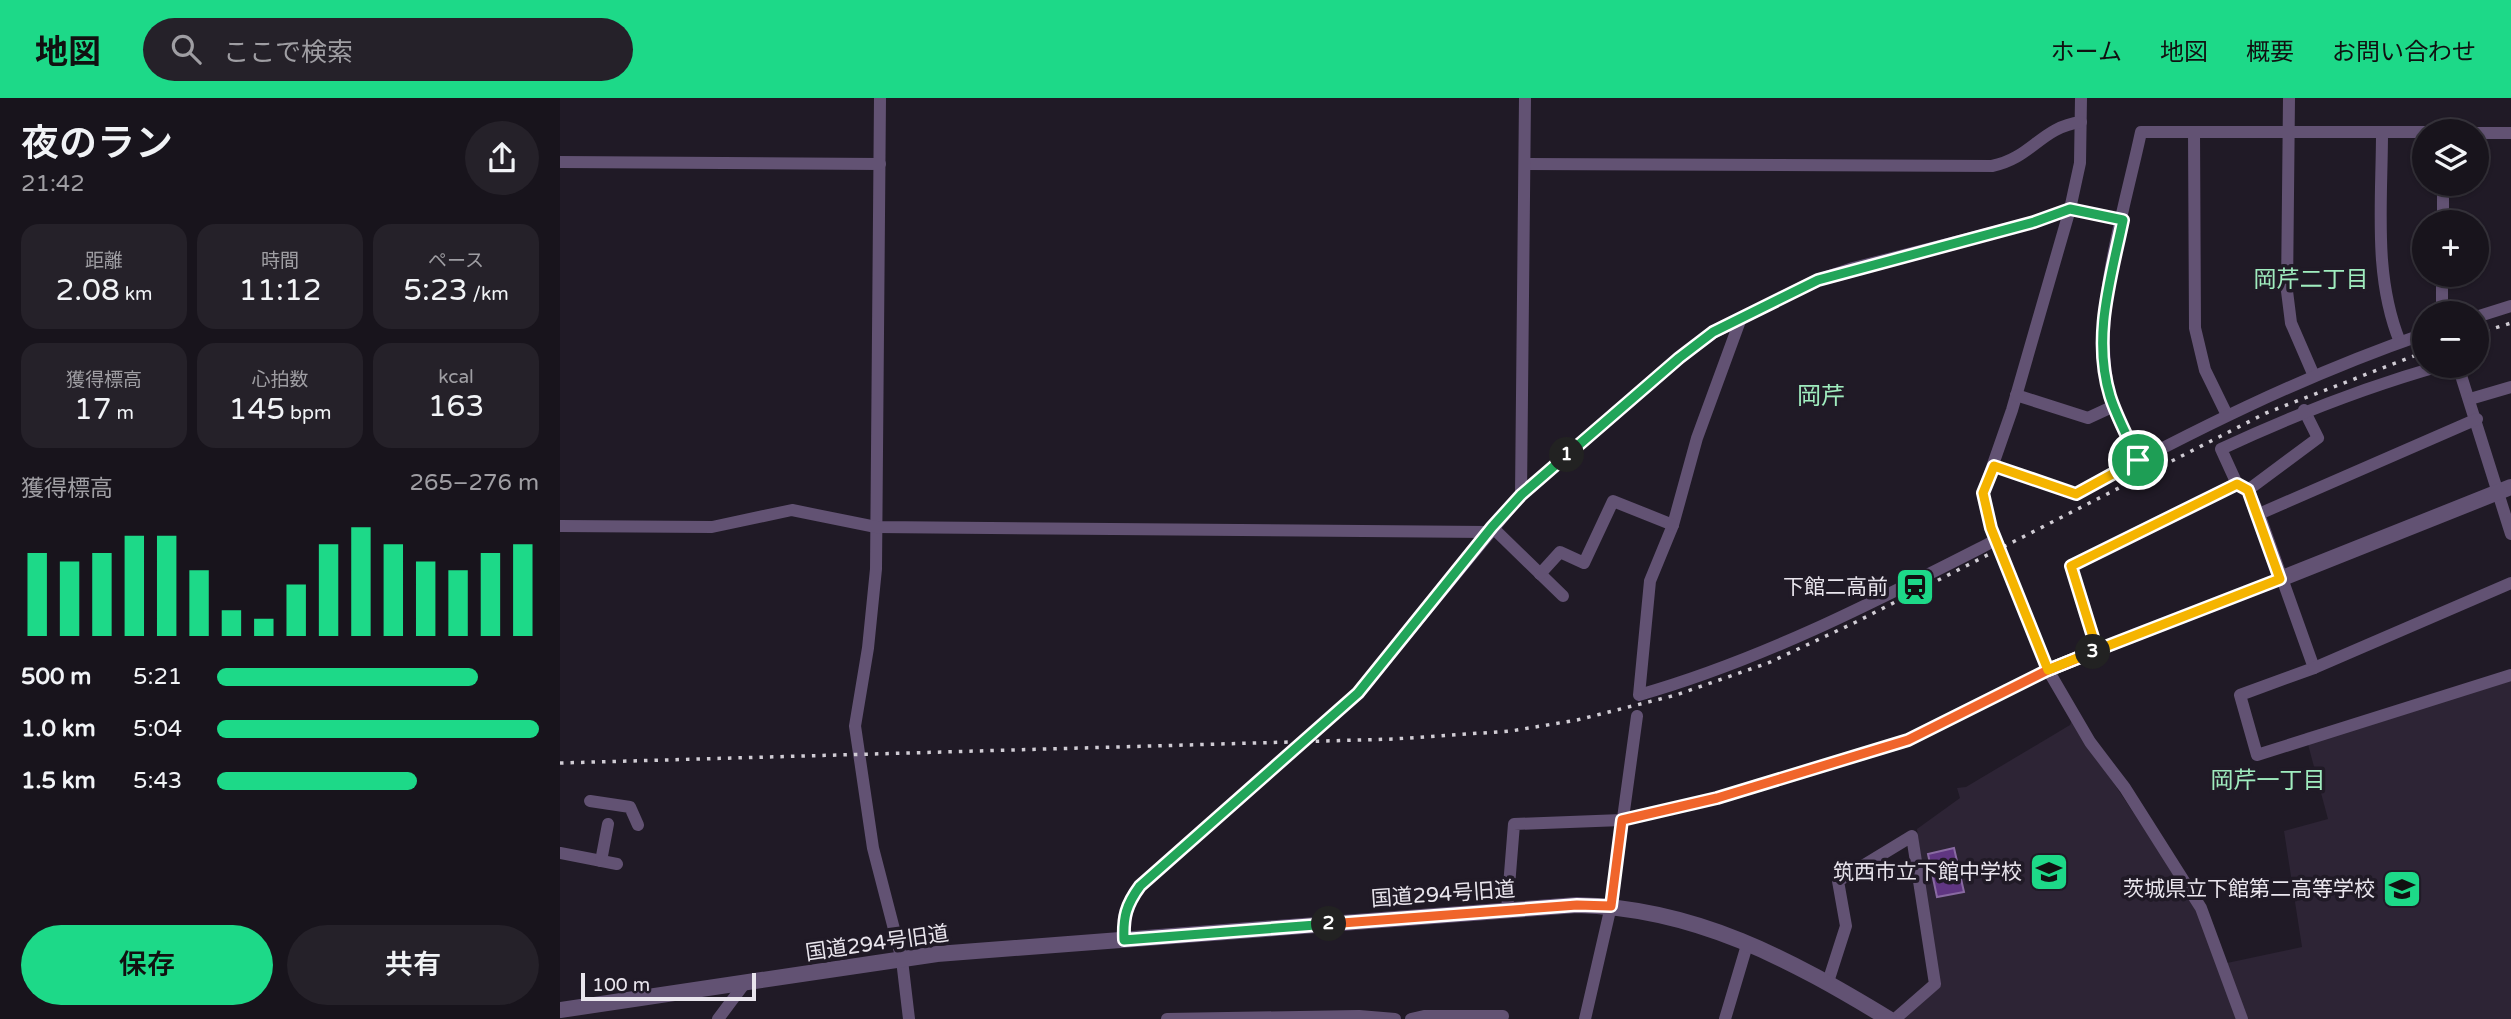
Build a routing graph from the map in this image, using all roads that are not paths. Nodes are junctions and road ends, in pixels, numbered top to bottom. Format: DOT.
graph roads {
  1 [pos="880,98"];
  2 [pos="1525,98"];
  3 [pos="2081,98"];
  4 [pos="2288,98"];
  5 [pos="2081,122"];
  6 [pos="2289,131"];
  7 [pos="2194,132"];
  8 [pos="2382,132"];
  9 [pos="2412,132"];
  10 [pos="2489,132"];
  11 [pos="2511,133"];
  12 [pos="560,162"];
  13 [pos="880,163"];
  14 [pos="1526,164"];
  15 [pos="2070,209"];
  16 [pos="2123,220"];
  17 [pos="2511,306"];
  18 [pos="2489,313"];
  19 [pos="1741,318"];
  20 [pos="2412,338"];
  21 [pos="2400,342"];
  22 [pos="2412,374"];
  23 [pos="2314,376"];
  24 [pos="2462,378"];
  25 [pos="2511,387"];
  26 [pos="2016,395"];
  27 [pos="2470,399"];
  28 [pos="2114,406"];
  29 [pos="2304,410"];
  30 [pos="2227,415"];
  31 [pos="2477,419"];
  32 [pos="2138,460"];
  33 [pos="1994,466"];
  34 [pos="2243,487"];
  35 [pos="2504,489"];
  36 [pos="1521,495"];
  37 [pos="2259,514"];
  38 [pos="1673,525"];
  39 [pos="560,526"];
  40 [pos="876,527"];
  41 [pos="1490,529"];
  42 [pos="2511,534"];
  43 [pos="1996,540"];
  44 [pos="1540,574"];
  45 [pos="2280,579"];
  46 [pos="2511,583"];
  47 [pos="1563,596"];
  48 [pos="2097,650"];
  49 [pos="2314,668"];
  50 [pos="2048,670"];
  51 [pos="2511,675"];
  52 [pos="1637,716"];
  53 [pos="590,801"];
  54 [pos="1622,820"];
  55 [pos="608,824"];
  56 [pos="638,825"];
  57 [pos="560,852"];
  58 [pos="601,861"];
  59 [pos="617,864"];
  60 [pos="1611,906"];
  61 [pos="1507,911"];
  62 [pos="1124,940"];
  63 [pos="1747,944"];
  64 [pos="902,960"];
  65 [pos="1828,982"];
  66 [pos="745,983"];
  67 [pos="560,1010"];
  68 [pos="1451,1017"];
  69 [pos="718,1019"];
  70 [pos="909,1019"];
  71 [pos="1167,1019"];
  72 [pos="1395,1019"];
  73 [pos="1411,1019"];
  74 [pos="1502,1019"];
  75 [pos="1585,1019"];
  76 [pos="1725,1019"];
  77 [pos="1889,1019"];
  78 [pos="1895,1019"];
  79 [pos="2242,1019"];
  1 -- 13 [label="street"];
  2 -- 14 [label="street"];
  3 -- 5 [label="street"];
  4 -- 6 [label="street"];
  5 -- 14 [label="street"];
  5 -- 15 [label="street"];
  6 -- 7 [label="street"];
  6 -- 8 [label="street"];
  6 -- 23 [label="street"];
  7 -- 16 [label="street"];
  7 -- 30 [label="street"];
  8 -- 9 [label="street"];
  8 -- 21 [label="street"];
  10 -- 11 [label="street"];
  12 -- 13 [label="street"];
  13 -- 40 [label="street"];
  14 -- 36 [label="street"];
  15 -- 16 [label="street"];
  15 -- 19 [label="street"];
  15 -- 26 [label="street"];
  16 -- 28 [label="street"];
  17 -- 18 [label="street"];
  19 -- 36 [label="street"];
  19 -- 38 [label="street"];
  20 -- 21 [label="street"];
  21 -- 23 [label="street"];
  22 -- 29 [label="street"];
  23 -- 30 [label="street"];
  24 -- 27 [label="street"];
  25 -- 27 [label="street"];
  26 -- 28 [label="street"];
  26 -- 33 [label="street"];
  27 -- 31 [label="street"];
  28 -- 32 [label="street"];
  29 -- 34 [label="street"];
  29 -- 34 [label="street"];
  30 -- 32 [label="street"];
  31 -- 35 [label="street"];
  31 -- 37 [label="street"];
  32 -- 33 [label="street"];
  33 -- 43 [label="street"];
  34 -- 37 [label="street"];
  34 -- 48 [label="street"];
  35 -- 42 [label="street"];
  35 -- 45 [label="street"];
  36 -- 41 [label="street"];
  37 -- 45 [label="street"];
  38 -- 43 [label="street"];
  38 -- 44 [label="street"];
  39 -- 40 [label="street"];
  40 -- 41 [label="street"];
  40 -- 64 [label="street"];
  41 -- 44 [label="street"];
  41 -- 62 [label="street"];
  43 -- 50 [label="street"];
  44 -- 47 [label="street"];
  45 -- 48 [label="street"];
  45 -- 49 [label="street"];
  46 -- 49 [label="street"];
  48 -- 50 [label="street"];
  49 -- 51 [label="street"];
  50 -- 54 [label="street"];
  50 -- 79 [label="street"];
  52 -- 54 [label="street"];
  53 -- 56 [label="street"];
  54 -- 60 [label="street"];
  54 -- 61 [label="street"];
  55 -- 58 [label="street"];
  57 -- 58 [label="street"];
  58 -- 59 [label="street"];
  60 -- 61 [label="street, 国道294号旧道"];
  60 -- 63 [label="street, 国道294号旧道"];
  60 -- 75 [label="street"];
  61 -- 62 [label="street, 国道294号旧道"];
  62 -- 64 [label="street, 国道294号旧道"];
  63 -- 65 [label="street, 国道294号旧道"];
  63 -- 76 [label="street"];
  64 -- 66 [label="street, 国道294号旧道"];
  64 -- 70 [label="street"];
  65 -- 77 [label="street, 国道294号旧道"];
  65 -- 78 [label="street"];
  66 -- 67 [label="street, 国道294号旧道"];
  66 -- 69 [label="street"];
  68 -- 73 [label="street"];
  68 -- 74 [label="street"];
  71 -- 72 [label="street"];
}
